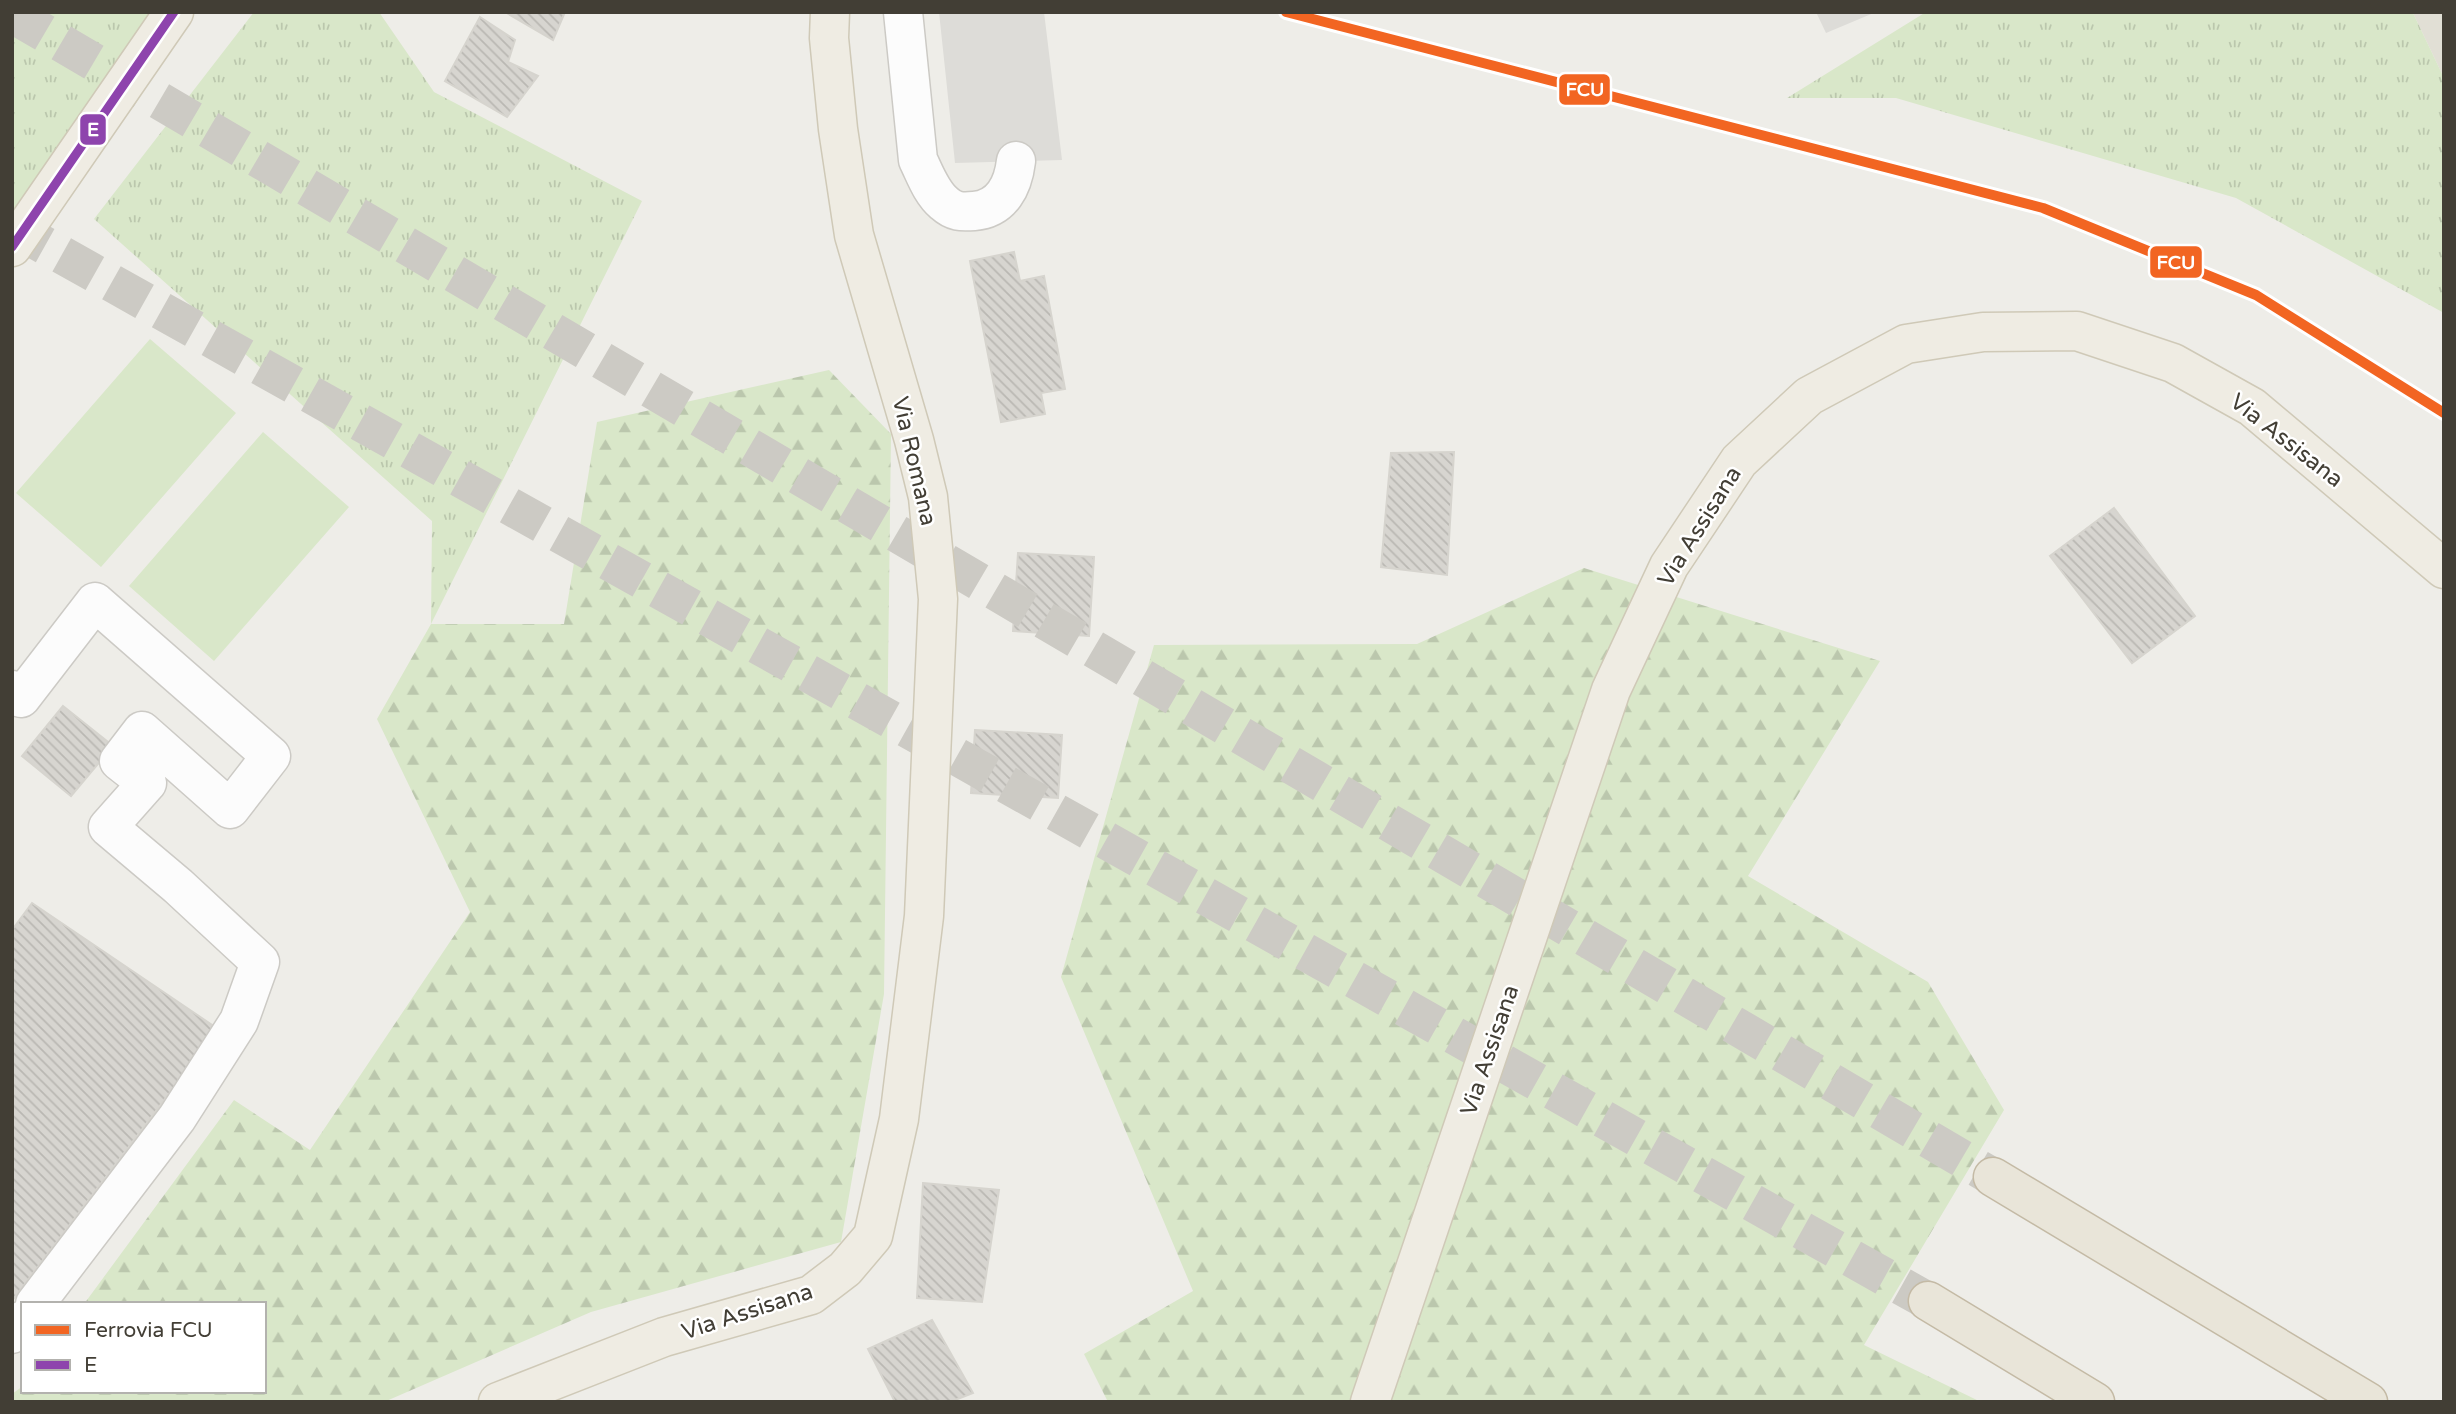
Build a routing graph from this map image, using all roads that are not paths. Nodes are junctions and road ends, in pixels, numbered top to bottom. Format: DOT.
graph roads {
  1 [pos="173,12"];
  2 [pos="830,12"];
  3 [pos="903,12"];
  4 [pos="1016,161"];
  5 [pos="12,247"];
  6 [pos="2444,569"];
  7 [pos="12,690"];
  8 [pos="923,916"];
  9 [pos="1993,1177"];
  10 [pos="1928,1301"];
  11 [pos="37,1302"];
  12 [pos="498,1402"];
  13 [pos="1370,1402"];
  14 [pos="2095,1402"];
  15 [pos="2368,1402"];
  1 -- 5 [label="main road"];
  2 -- 8 [label="main road, Via Romana"];
  3 -- 4 [label="street"];
  6 -- 13 [label="main road, Via Assisana"];
  7 -- 11 [label="street"];
  8 -- 12 [label="main road, Via Assisana"];
  9 -- 15 [label="highway"];
  10 -- 14 [label="highway"];
}
